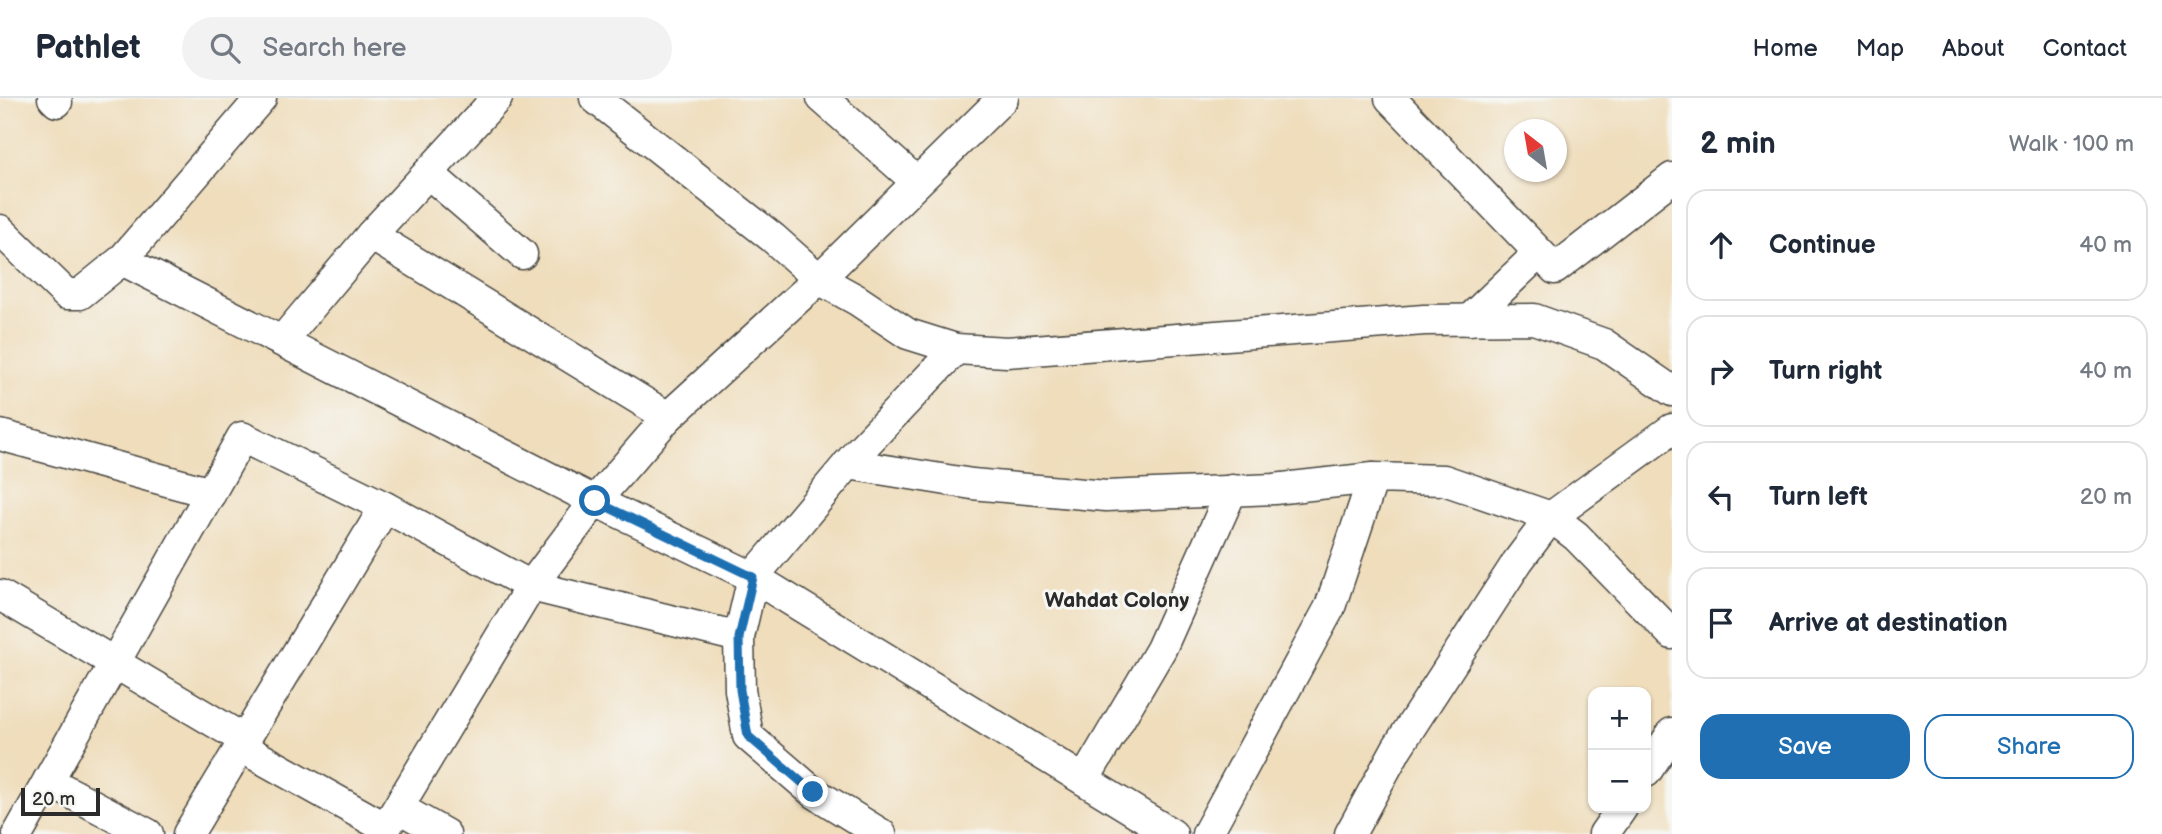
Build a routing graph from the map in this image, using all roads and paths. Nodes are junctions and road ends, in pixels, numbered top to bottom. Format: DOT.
graph roads {
  1 [pos="261,98"];
  2 [pos="497,98"];
  3 [pos="595,98"];
  4 [pos="822,98"];
  5 [pos="1002,98"];
  6 [pos="1390,98"];
  7 [pos="428,173"];
  8 [pos="1672,178"];
  9 [pos="917,182"];
  10 [pos="0,230"];
  11 [pos="370,235"];
  12 [pos="1539,253"];
  13 [pos="522,254"];
  14 [pos="122,260"];
  15 [pos="819,279"];
  16 [pos="1469,320"];
  17 [pos="282,341"];
  18 [pos="956,349"];
  19 [pos="1672,391"];
  20 [pos="668,417"];
  21 [pos="1672,429"];
  22 [pos="0,435"];
  23 [pos="848,464"];
  24 [pos="1373,478"];
  25 [pos="1232,490"];
  26 [pos="211,493"];
  27 [pos="595,501"];
  28 [pos="385,507"];
  29 [pos="1551,517"];
  30 [pos="753,577"];
  31 [pos="531,586"];
  32 [pos="0,595"];
  33 [pos="1672,634"];
  34 [pos="739,638"];
  35 [pos="114,664"];
  36 [pos="1672,733"];
  37 [pos="243,743"];
  38 [pos="1651,764"];
  39 [pos="1084,780"];
  40 [pos="48,781"];
  41 [pos="1619,813"];
  42 [pos="389,823"];
  43 [pos="18,834"];
  44 [pos="148,834"];
  45 [pos="188,834"];
  46 [pos="445,834"];
  47 [pos="881,834"];
  48 [pos="1172,834"];
  49 [pos="1207,834"];
  50 [pos="1350,834"];
  51 [pos="1604,834"];
  1 -- 14 [label="street"];
  2 -- 7 [label="street"];
  3 -- 15 [label="street"];
  4 -- 9 [label="street"];
  5 -- 9 [label="street"];
  6 -- 12 [label="street"];
  7 -- 11 [label="street"];
  7 -- 13 [label="street"];
  8 -- 12 [label="street"];
  9 -- 15 [label="street"];
  10 -- 14 [label="street"];
  11 -- 17 [label="street"];
  11 -- 20 [label="street"];
  12 -- 16 [label="street"];
  14 -- 17 [label="street"];
  15 -- 18 [label="street"];
  15 -- 20 [label="street"];
  16 -- 18 [label="street"];
  16 -- 19 [label="street"];
  17 -- 27 [label="street"];
  18 -- 23 [label="street"];
  20 -- 27 [label="street"];
  21 -- 29 [label="street"];
  22 -- 26 [label="street"];
  23 -- 25 [label="street"];
  23 -- 30 [label="street"];
  24 -- 25 [label="street"];
  24 -- 29 [label="street"];
  24 -- 49 [label="street"];
  25 -- 39 [label="street"];
  26 -- 28 [label="street"];
  26 -- 35 [label="street"];
  27 -- 30 [label="street"];
  27 -- 31 [label="street"];
  28 -- 31 [label="street"];
  28 -- 37 [label="street"];
  29 -- 33 [label="street"];
  29 -- 50 [label="street"];
  30 -- 34 [label="street"];
  30 -- 39 [label="street"];
  31 -- 34 [label="street"];
  31 -- 42 [label="street"];
  32 -- 35 [label="street"];
  34 -- 47 [label="street"];
  35 -- 37 [label="street"];
  35 -- 40 [label="street"];
  36 -- 38 [label="street"];
  37 -- 42 [label="street"];
  37 -- 45 [label="street"];
  39 -- 48 [label="street"];
  40 -- 43 [label="street"];
  40 -- 44 [label="street"];
  41 -- 51 [label="street"];
  42 -- 46 [label="street"];
}
